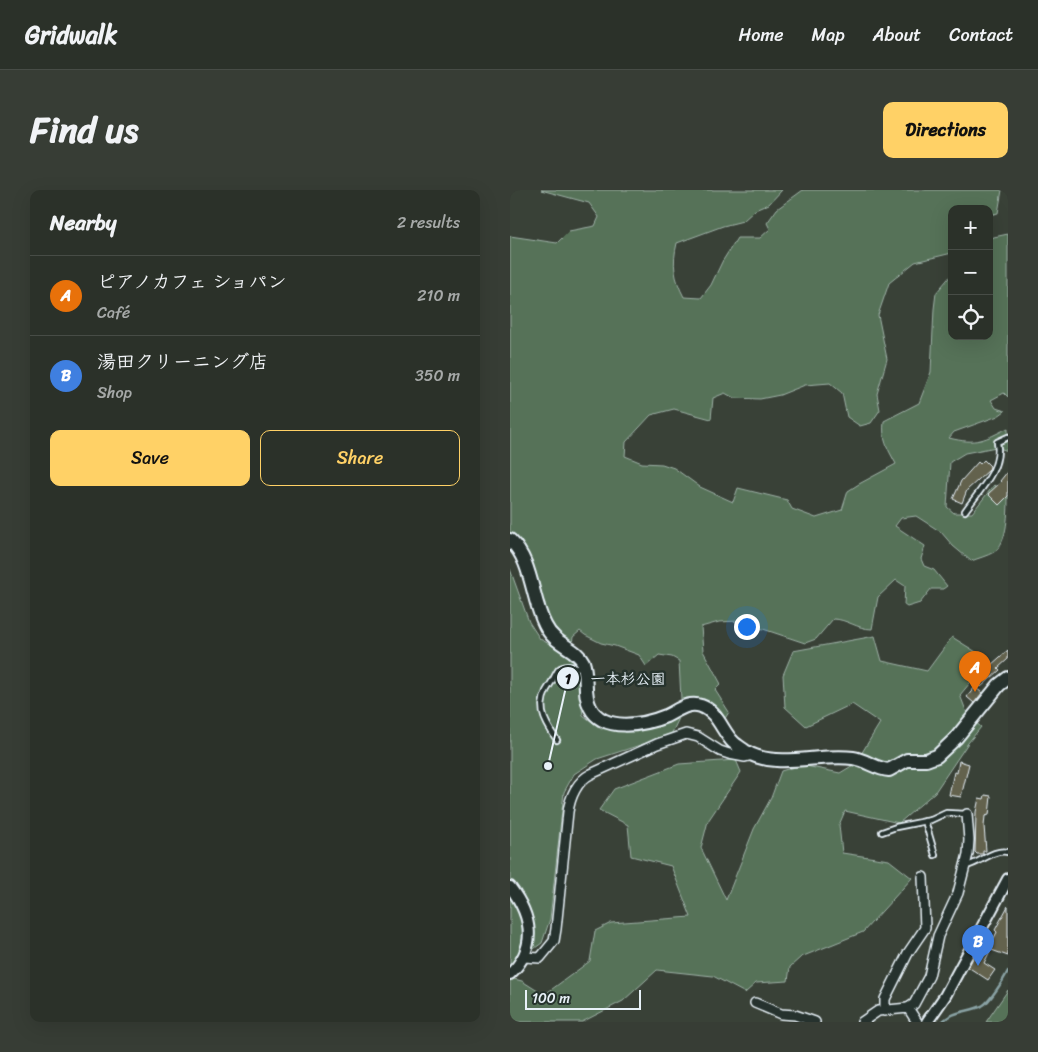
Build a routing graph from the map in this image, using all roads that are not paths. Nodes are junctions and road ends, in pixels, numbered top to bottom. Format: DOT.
graph roads {
  1 [pos="1008,437"];
  2 [pos="965,511"];
  3 [pos="510,540"];
  4 [pos="585,668"];
  5 [pos="1008,678"];
  6 [pos="558,740"];
  7 [pos="753,755"];
  8 [pos="967,814"];
  9 [pos="925,821"];
  10 [pos="882,832"];
  11 [pos="1008,852"];
  12 [pos="935,855"];
  13 [pos="966,866"];
  14 [pos="923,877"];
  15 [pos="1008,879"];
  16 [pos="510,887"];
  17 [pos="524,957"];
  18 [pos="510,974"];
  19 [pos="755,1003"];
  20 [pos="908,1008"];
  21 [pos="885,1011"];
  22 [pos="815,1022"];
  23 [pos="862,1022"];
  24 [pos="917,1022"];
  25 [pos="927,1022"];
  1 -- 2 [label="lane"];
  3 -- 4 [label="main road"];
  4 -- 6 [label="lane"];
  4 -- 7 [label="main road"];
  5 -- 7 [label="main road"];
  7 -- 17 [label="street"];
  8 -- 9 [label="lane"];
  8 -- 13 [label="street"];
  9 -- 10 [label="lane"];
  9 -- 12 [label="lane"];
  11 -- 13 [label="lane"];
  13 -- 20 [label="street"];
  14 -- 21 [label="street"];
  15 -- 25 [label="street"];
  16 -- 17 [label="street"];
  17 -- 18 [label="street"];
  19 -- 22 [label="street"];
  20 -- 21 [label="street"];
  20 -- 24 [label="street"];
  21 -- 23 [label="street"];
}
